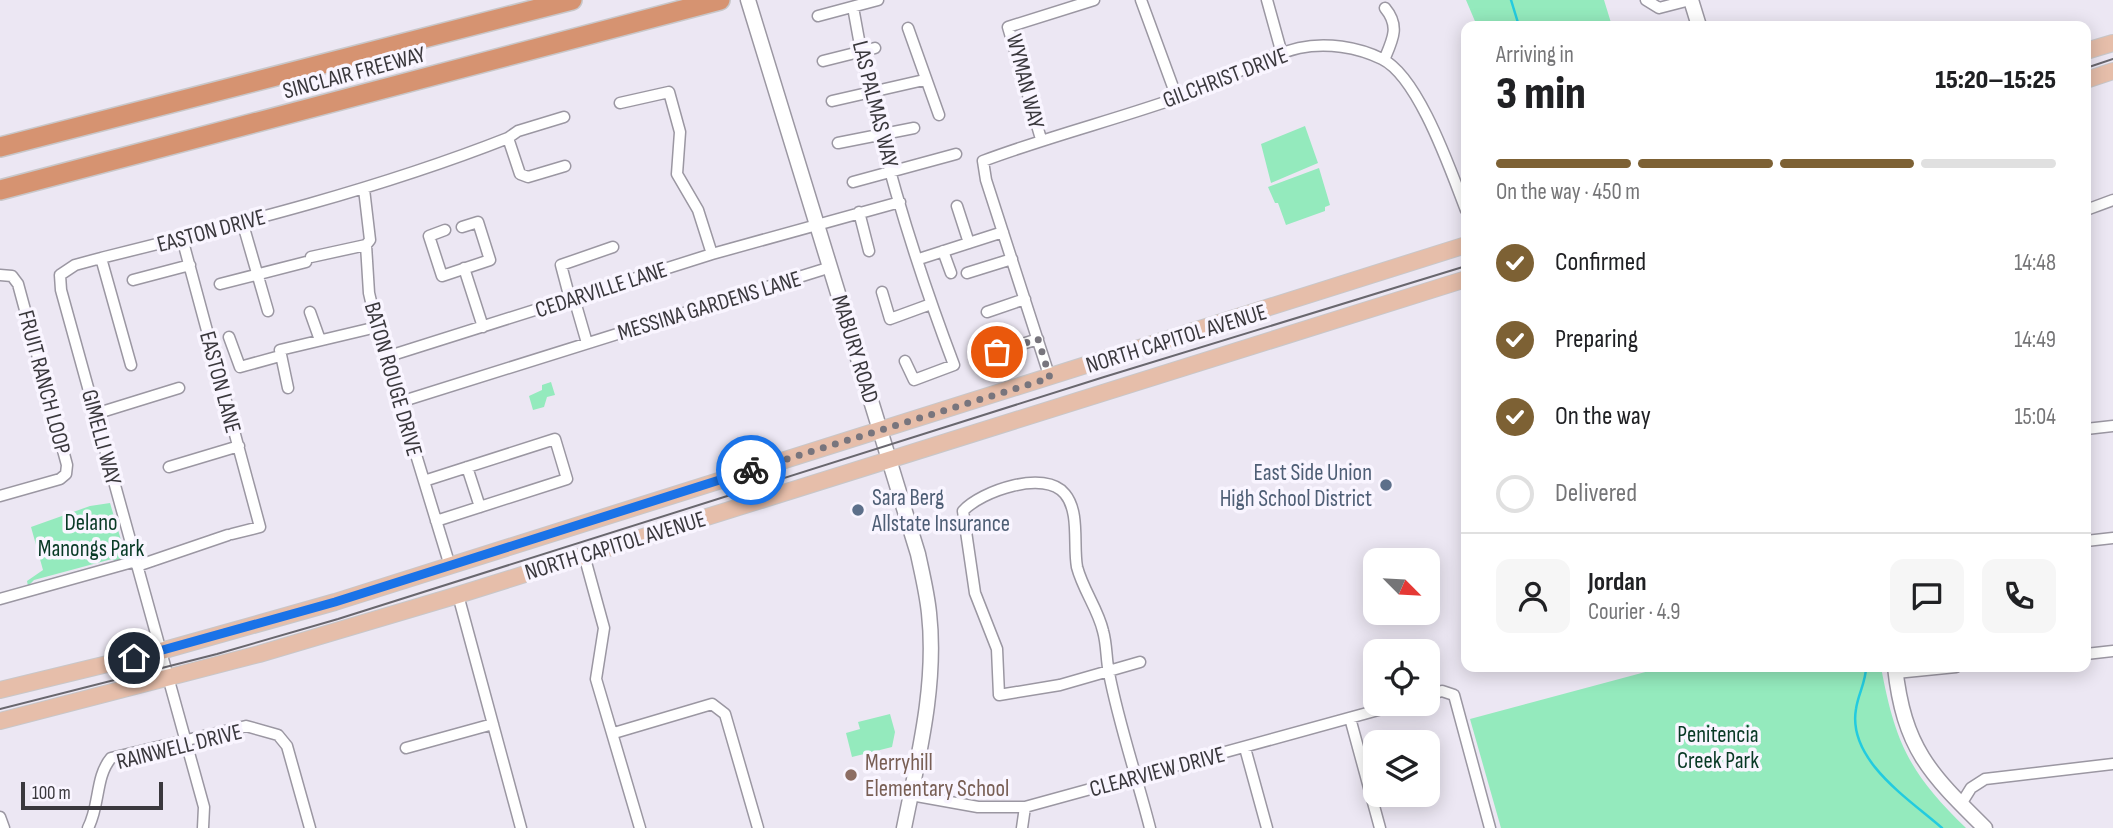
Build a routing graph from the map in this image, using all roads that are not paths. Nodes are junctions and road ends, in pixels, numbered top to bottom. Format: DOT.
graph roads {
  1 [pos="572,0"];
  2 [pos="720,0"];
  3 [pos="878,0"];
  4 [pos="1094,0"];
  5 [pos="1141,0"];
  6 [pos="1268,0"];
  7 [pos="1646,0"];
  8 [pos="1690,0"];
  9 [pos="750,6"];
  10 [pos="853,7"];
  11 [pos="1385,8"];
  12 [pos="817,16"];
  13 [pos="1697,21"];
  14 [pos="908,28"];
  15 [pos="2113,43"];
  16 [pos="875,48"];
  17 [pos="2091,50"];
  18 [pos="861,51"];
  19 [pos="1282,54"];
  20 [pos="1384,60"];
  21 [pos="823,61"];
  22 [pos="2113,71"];
  23 [pos="2091,78"];
  24 [pos="924,80"];
  25 [pos="869,93"];
  26 [pos="1177,98"];
  27 [pos="832,101"];
  28 [pos="620,103"];
  29 [pos="939,115"];
  30 [pos="564,117"];
  31 [pos="914,128"];
  32 [pos="879,135"];
  33 [pos="508,138"];
  34 [pos="1041,139"];
  35 [pos="838,143"];
  36 [pos="0,146"];
  37 [pos="956,154"];
  38 [pos="565,166"];
  39 [pos="893,174"];
  40 [pos="853,183"];
  41 [pos="364,189"];
  42 [pos="0,190"];
  43 [pos="1461,198"];
  44 [pos="2113,201"];
  45 [pos="900,202"];
  46 [pos="957,206"];
  47 [pos="2091,208"];
  48 [pos="859,212"];
  49 [pos="242,221"];
  50 [pos="818,224"];
  51 [pos="462,227"];
  52 [pos="445,230"];
  53 [pos="1003,232"];
  54 [pos="182,238"];
  55 [pos="969,243"];
  56 [pos="366,245"];
  57 [pos="613,247"];
  58 [pos="1461,248"];
  59 [pos="869,251"];
  60 [pos="943,251"];
  61 [pos="712,254"];
  62 [pos="101,258"];
  63 [pos="919,259"];
  64 [pos="1012,259"];
  65 [pos="190,265"];
  66 [pos="831,267"];
  67 [pos="464,268"];
  68 [pos="967,273"];
  69 [pos="951,274"];
  70 [pos="0,275"];
  71 [pos="60,275"];
  72 [pos="258,275"];
  73 [pos="133,280"];
  74 [pos="1461,281"];
  75 [pos="220,284"];
  76 [pos="882,292"];
  77 [pos="572,299"];
  78 [pos="1025,299"];
  79 [pos="931,304"];
  80 [pos="268,311"];
  81 [pos="310,312"];
  82 [pos="987,312"];
  83 [pos="377,327"];
  84 [pos="483,327"];
  85 [pos="229,337"];
  86 [pos="1038,339"];
  87 [pos="320,340"];
  88 [pos="587,343"];
  89 [pos="997,352"];
  90 [pos="280,356"];
  91 [pos="386,357"];
  92 [pos="905,361"];
  93 [pos="131,365"];
  94 [pos="1050,378"];
  95 [pos="179,388"];
  96 [pos="288,388"];
  97 [pos="400,402"];
  98 [pos="95,414"];
  99 [pos="2113,426"];
  100 [pos="2091,428"];
  101 [pos="880,429"];
  102 [pos="239,446"];
  103 [pos="889,459"];
  104 [pos="169,467"];
  105 [pos="467,467"];
  106 [pos="424,481"];
  107 [pos="0,496"];
  108 [pos="480,508"];
  109 [pos="436,521"];
  110 [pos="2113,538"];
  111 [pos="2091,540"];
  112 [pos="584,555"];
  113 [pos="136,564"];
  114 [pos="450,566"];
  115 [pos="458,595"];
  116 [pos="0,599"];
  117 [pos="161,651"];
  118 [pos="2113,651"];
  119 [pos="2091,653"];
  120 [pos="1140,662"];
  121 [pos="1108,671"];
  122 [pos="1895,672"];
  123 [pos="169,679"];
  124 [pos="0,690"];
  125 [pos="1440,692"];
  126 [pos="1363,714"];
  127 [pos="1350,718"];
  128 [pos="0,721"];
  129 [pos="494,724"];
  130 [pos="614,733"];
  131 [pos="184,740"];
  132 [pos="406,748"];
  133 [pos="1245,748"];
  134 [pos="2113,764"];
  135 [pos="1136,775"];
  136 [pos="911,795"];
  137 [pos="1961,804"];
  138 [pos="1025,807"];
  139 [pos="0,817"];
  140 [pos="4,828"];
  141 [pos="88,828"];
  142 [pos="203,828"];
  143 [pos="310,828"];
  144 [pos="521,828"];
  145 [pos="640,828"];
  146 [pos="758,828"];
  147 [pos="904,828"];
  148 [pos="1022,828"];
  149 [pos="1150,828"];
  150 [pos="1267,828"];
  151 [pos="1380,828"];
  152 [pos="1490,828"];
  153 [pos="1985,828"];
  1 -- 36 [label="highway, SINCLAIR FREEWAY"];
  2 -- 42 [label="highway, SINCLAIR FREEWAY"];
  3 -- 10 [label="street"];
  4 -- 34 [label="street, WYMAN WAY"];
  5 -- 26 [label="street"];
  6 -- 19 [label="street"];
  7 -- 8 [label="street"];
  8 -- 13 [label="main road"];
  9 -- 50 [label="main road, MABURY ROAD"];
  10 -- 12 [label="street"];
  10 -- 18 [label="street, LAS PALMAS WAY"];
  11 -- 20 [label="street"];
  14 -- 24 [label="street"];
  15 -- 17 [label="main road"];
  16 -- 18 [label="street"];
  18 -- 21 [label="street"];
  18 -- 25 [label="street, LAS PALMAS WAY"];
  19 -- 20 [label="street, GILCHRIST DRIVE"];
  19 -- 26 [label="street, GILCHRIST DRIVE"];
  20 -- 43 [label="street, GILCHRIST DRIVE"];
  22 -- 23 [label="main road"];
  24 -- 25 [label="street"];
  24 -- 29 [label="street"];
  25 -- 27 [label="street"];
  25 -- 32 [label="street, LAS PALMAS WAY"];
  26 -- 34 [label="street, GILCHRIST DRIVE"];
  28 -- 61 [label="street"];
  30 -- 33 [label="street, EASTON DRIVE"];
  31 -- 32 [label="street"];
  32 -- 35 [label="street"];
  32 -- 39 [label="street, LAS PALMAS WAY"];
  33 -- 38 [label="street"];
  33 -- 41 [label="street, EASTON DRIVE"];
  34 -- 53 [label="street, GILCHRIST DRIVE"];
  37 -- 39 [label="street"];
  39 -- 40 [label="street"];
  39 -- 45 [label="street, LAS PALMAS WAY"];
  41 -- 49 [label="street, EASTON DRIVE"];
  41 -- 56 [label="street, BATON ROUGE DRIVE"];
  44 -- 47 [label="street"];
  45 -- 48 [label="street"];
  45 -- 63 [label="street, LAS PALMAS WAY"];
  46 -- 55 [label="street"];
  48 -- 50 [label="street"];
  48 -- 59 [label="street"];
  49 -- 54 [label="street, EASTON DRIVE"];
  49 -- 72 [label="street"];
  50 -- 61 [label="street, CEDARVILLE LANE"];
  50 -- 66 [label="main road, MABURY ROAD"];
  51 -- 67 [label="street"];
  52 -- 67 [label="street"];
  53 -- 55 [label="street"];
  53 -- 64 [label="street"];
  54 -- 62 [label="street, EASTON DRIVE"];
  54 -- 65 [label="street, EASTON LANE"];
  55 -- 60 [label="street"];
  56 -- 72 [label="street"];
  56 -- 83 [label="street, BATON ROUGE DRIVE"];
  57 -- 77 [label="street, MESSINA GARDENS LANE"];
  58 -- 94 [label="main road, NORTH CAPITOL AVENUE"];
  60 -- 63 [label="street"];
  60 -- 69 [label="street"];
  61 -- 77 [label="street, CEDARVILLE LANE"];
  62 -- 71 [label="street, EASTON DRIVE"];
  62 -- 93 [label="street"];
  63 -- 79 [label="street, LAS PALMAS WAY"];
  64 -- 68 [label="street"];
  64 -- 78 [label="street"];
  65 -- 73 [label="street"];
  65 -- 102 [label="street, EASTON LANE"];
  66 -- 88 [label="street, MESSINA GARDENS LANE"];
  66 -- 101 [label="main road, MABURY ROAD"];
  67 -- 84 [label="street"];
  70 -- 107 [label="street, FRUIT RANCH LOOP"];
  71 -- 98 [label="street, GIMELLI WAY"];
  72 -- 75 [label="street"];
  72 -- 80 [label="street"];
  74 -- 103 [label="main road, NORTH CAPITOL AVENUE"];
  76 -- 79 [label="street"];
  77 -- 84 [label="street, CEDARVILLE LANE"];
  77 -- 88 [label="street, MESSINA GARDENS LANE"];
  78 -- 82 [label="street"];
  78 -- 86 [label="street"];
  79 -- 92 [label="street, LAS PALMAS WAY"];
  81 -- 87 [label="street"];
  83 -- 87 [label="street"];
  83 -- 91 [label="street, BATON ROUGE DRIVE"];
  84 -- 91 [label="street, CEDARVILLE LANE"];
  85 -- 90 [label="street"];
  86 -- 89 [label="street"];
  86 -- 94 [label="street"];
  87 -- 90 [label="street"];
  88 -- 97 [label="street, MESSINA GARDENS LANE"];
  90 -- 96 [label="street"];
  91 -- 97 [label="street, BATON ROUGE DRIVE"];
  94 -- 101 [label="main road, NORTH CAPITOL AVENUE"];
  95 -- 98 [label="street"];
  97 -- 106 [label="street, BATON ROUGE DRIVE"];
  98 -- 113 [label="street, GIMELLI WAY"];
  99 -- 100 [label="street"];
  101 -- 103 [label="main road, MABURY ROAD"];
  101 -- 114 [label="main road, NORTH CAPITOL AVENUE"];
  102 -- 104 [label="street"];
  102 -- 113 [label="street, EASTON LANE"];
  103 -- 112 [label="main road, NORTH CAPITOL AVENUE"];
  103 -- 136 [label="main road, MABURY ROAD"];
  105 -- 106 [label="street"];
  105 -- 108 [label="street"];
  105 -- 108 [label="street"];
  106 -- 109 [label="street, BATON ROUGE DRIVE"];
  108 -- 109 [label="street"];
  109 -- 114 [label="street, BATON ROUGE DRIVE"];
  110 -- 111 [label="street"];
  112 -- 115 [label="main road, NORTH CAPITOL AVENUE"];
  112 -- 130 [label="street"];
  113 -- 116 [label="street"];
  113 -- 117 [label="street, GIMELLI WAY"];
  114 -- 117 [label="main road, NORTH CAPITOL AVENUE"];
  115 -- 123 [label="main road, NORTH CAPITOL AVENUE"];
  115 -- 129 [label="street"];
  117 -- 123 [label="street, GIMELLI WAY"];
  117 -- 124 [label="main road, NORTH CAPITOL AVENUE"];
  118 -- 119 [label="street"];
  120 -- 121 [label="street"];
  121 -- 121 [label="street"];
  121 -- 135 [label="street"];
  122 -- 137 [label="main road"];
  123 -- 128 [label="main road, NORTH CAPITOL AVENUE"];
  123 -- 131 [label="street, GIMELLI WAY"];
  125 -- 152 [label="street"];
  126 -- 127 [label="street, CLEARVIEW DRIVE"];
  127 -- 133 [label="street, CLEARVIEW DRIVE"];
  127 -- 151 [label="street"];
  129 -- 132 [label="street"];
  129 -- 144 [label="street"];
  130 -- 145 [label="street"];
  130 -- 146 [label="street"];
  131 -- 141 [label="street, RAINWELL DRIVE"];
  131 -- 142 [label="street, GIMELLI WAY"];
  131 -- 143 [label="street, RAINWELL DRIVE"];
  133 -- 135 [label="street, CLEARVIEW DRIVE"];
  133 -- 150 [label="street"];
  134 -- 137 [label="street"];
  135 -- 138 [label="street, CLEARVIEW DRIVE"];
  135 -- 149 [label="street"];
  136 -- 138 [label="street, CLEARVIEW DRIVE"];
  136 -- 147 [label="main road, MABURY ROAD"];
  137 -- 153 [label="main road"];
  138 -- 148 [label="street"];
  139 -- 140 [label="street"];
}
